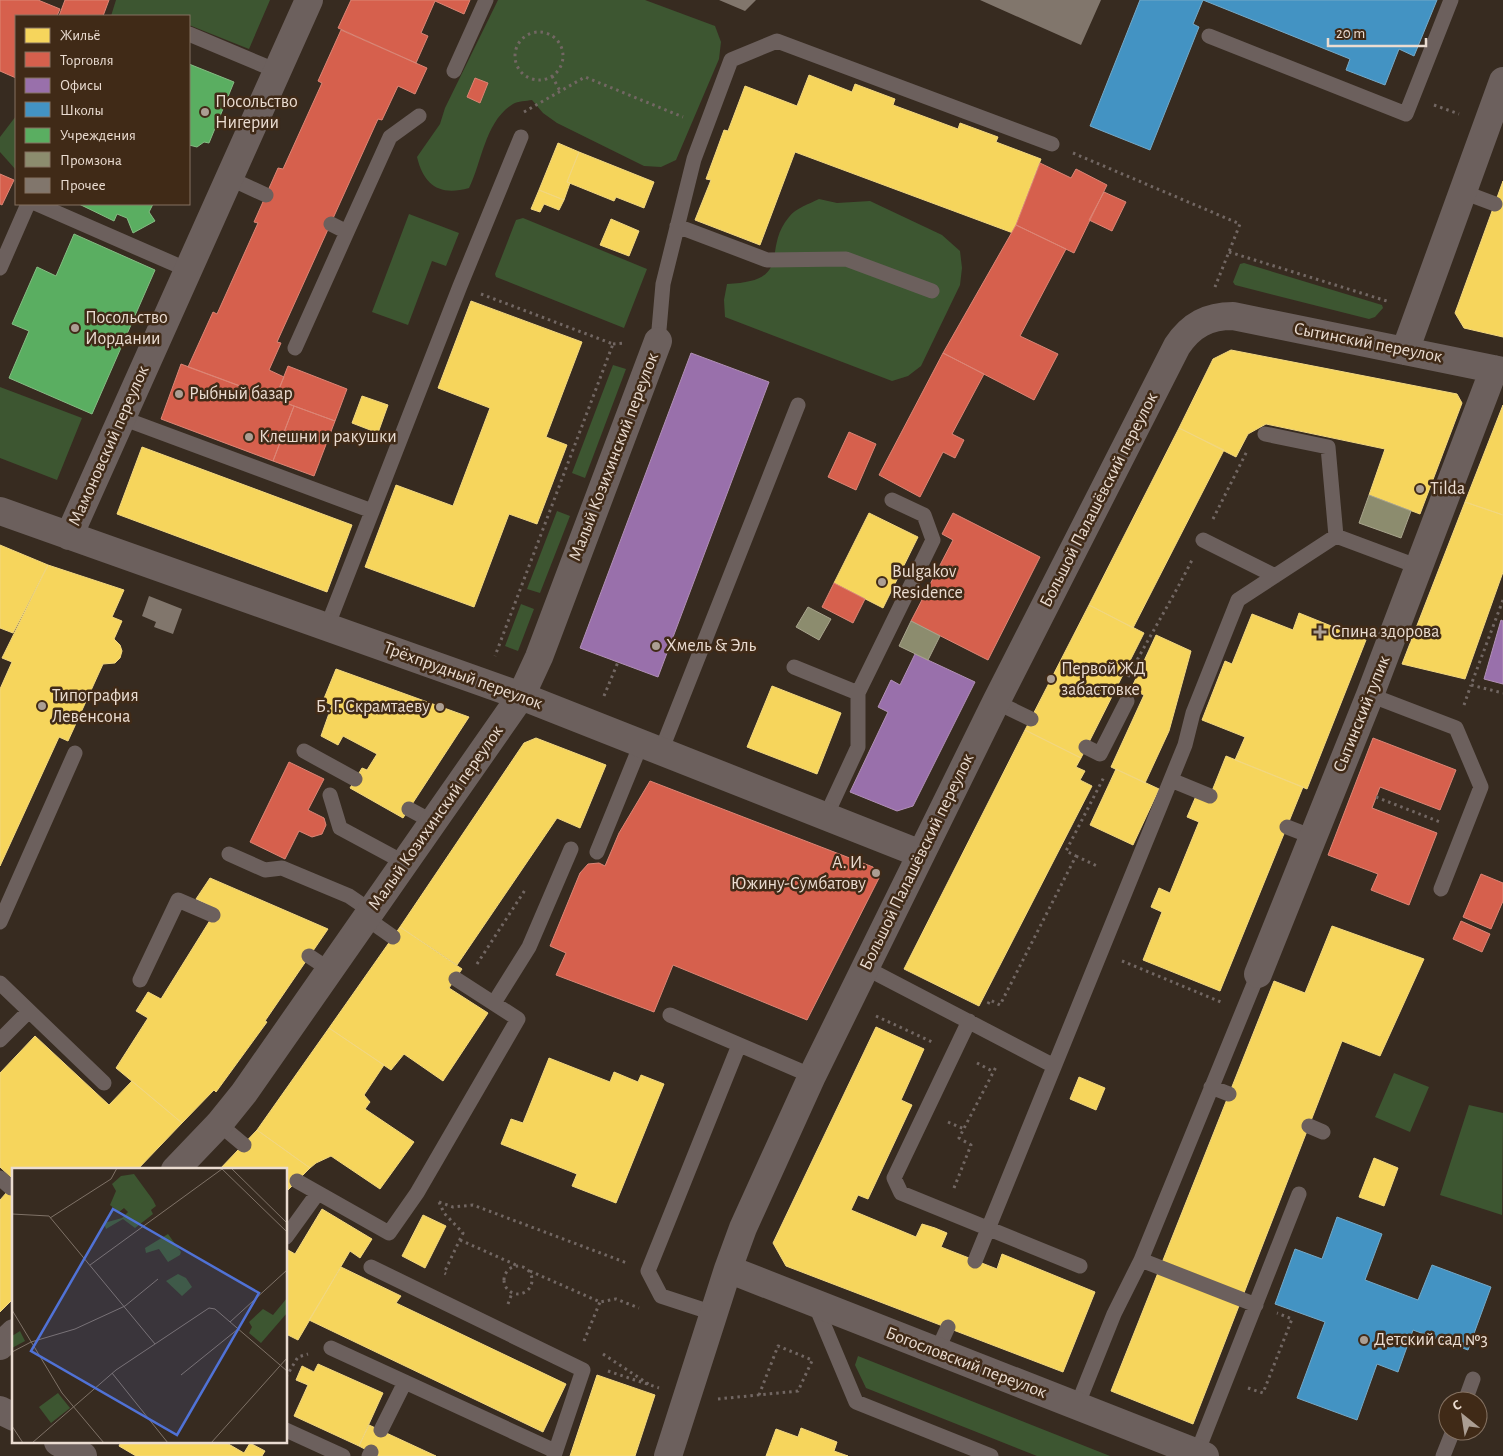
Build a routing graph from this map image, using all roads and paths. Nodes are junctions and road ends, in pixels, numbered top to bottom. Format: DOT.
graph roads {
  1 [pos="309,0"];
  2 [pos="486,0"];
  3 [pos="1451,0"];
  4 [pos="190,34"];
  5 [pos="1209,36"];
  6 [pos="277,71"];
  7 [pos="454,71"];
  8 [pos="552,76"];
  9 [pos="1503,81"];
  10 [pos="560,91"];
  11 [pos="1436,106"];
  12 [pos="521,114"];
  13 [pos="1458,114"];
  14 [pos="419,116"];
  15 [pos="686,118"];
  16 [pos="521,137"];
  17 [pos="1052,144"];
  18 [pos="229,178"];
  19 [pos="1463,192"];
  20 [pos="266,195"];
  21 [pos="1494,204"];
  22 [pos="28,205"];
  23 [pos="39,205"];
  24 [pos="331,224"];
  25 [pos="677,226"];
  26 [pos="348,232"];
  27 [pos="1229,252"];
  28 [pos="0,268"];
  29 [pos="188,270"];
  30 [pos="460,286"];
  31 [pos="1214,290"];
  32 [pos="932,291"];
  33 [pos="1393,303"];
  34 [pos="1233,316"];
  35 [pos="658,341"];
  36 [pos="295,348"];
  37 [pos="1404,352"];
  38 [pos="1499,370"];
  39 [pos="798,405"];
  40 [pos="122,418"];
  41 [pos="1265,434"];
  42 [pos="1248,449"];
  43 [pos="1242,461"];
  44 [pos="892,500"];
  45 [pos="0,511"];
  46 [pos="372,511"];
  47 [pos="69,536"];
  48 [pos="1336,536"];
  49 [pos="1202,540"];
  50 [pos="1419,567"];
  51 [pos="1275,576"];
  52 [pos="1503,600"];
  53 [pos="328,627"];
  54 [pos="1149,635"];
  55 [pos="494,660"];
  56 [pos="618,662"];
  57 [pos="794,667"];
  58 [pos="606,692"];
  59 [pos="858,693"];
  60 [pos="1503,693"];
  61 [pos="1370,695"];
  62 [pos="521,696"];
  63 [pos="1127,701"];
  64 [pos="996,702"];
  65 [pos="1031,719"];
  66 [pos="1086,747"];
  67 [pos="651,748"];
  68 [pos="304,751"];
  69 [pos="75,753"];
  70 [pos="355,779"];
  71 [pos="1171,780"];
  72 [pos="1098,789"];
  73 [pos="330,795"];
  74 [pos="1210,796"];
  75 [pos="1376,797"];
  76 [pos="409,809"];
  77 [pos="826,816"];
  78 [pos="433,822"];
  79 [pos="1287,827"];
  80 [pos="1464,832"];
  81 [pos="1313,837"];
  82 [pos="570,849"];
  83 [pos="597,852"];
  84 [pos="229,854"];
  85 [pos="921,854"];
  86 [pos="1076,856"];
  87 [pos="404,863"];
  88 [pos="1099,867"];
  89 [pos="529,884"];
  90 [pos="1441,889"];
  91 [pos="369,914"];
  92 [pos="214,915"];
  93 [pos="0,922"];
  94 [pos="393,937"];
  95 [pos="1101,952"];
  96 [pos="866,968"];
  97 [pos="1258,974"];
  98 [pos="140,980"];
  99 [pos="460,981"];
  100 [pos="0,983"];
  101 [pos="1227,994"];
  102 [pos="494,1004"];
  103 [pos="28,1011"];
  104 [pos="670,1015"];
  105 [pos="876,1016"];
  106 [pos="973,1023"];
  107 [pos="0,1040"];
  108 [pos="1009,1042"];
  109 [pos="739,1045"];
  110 [pos="954,1052"];
  111 [pos="1054,1066"];
  112 [pos="812,1076"];
  113 [pos="104,1083"];
  114 [pos="1211,1087"];
  115 [pos="1229,1094"];
  116 [pos="219,1124"];
  117 [pos="244,1145"];
  118 [pos="177,1168"];
  119 [pos="297,1181"];
  120 [pos="417,1193"];
  121 [pos="317,1194"];
  122 [pos="1299,1194"];
  123 [pos="439,1202"];
  124 [pos="944,1211"];
  125 [pos="988,1229"];
  126 [pos="288,1234"];
  127 [pos="460,1240"];
  128 [pos="1141,1260"];
  129 [pos="975,1261"];
  130 [pos="517,1265"];
  131 [pos="1080,1266"];
  132 [pos="371,1267"];
  133 [pos="728,1269"];
  134 [pos="530,1271"];
  135 [pos="648,1271"];
  136 [pos="452,1277"];
  137 [pos="512,1293"];
  138 [pos="500,1300"];
  139 [pos="600,1302"];
  140 [pos="508,1304"];
  141 [pos="815,1304"];
  142 [pos="1256,1305"];
  143 [pos="516,1308"];
  144 [pos="643,1310"];
  145 [pos="713,1313"];
  146 [pos="12,1334"];
  147 [pos="575,1337"];
  148 [pos="584,1341"];
  149 [pos="0,1346"];
  150 [pos="592,1347"];
  151 [pos="331,1348"];
  152 [pos="600,1352"];
  153 [pos="812,1360"];
  154 [pos="583,1370"];
  155 [pos="842,1373"];
  156 [pos="288,1374"];
  157 [pos="1473,1379"];
  158 [pos="405,1382"];
  159 [pos="650,1385"];
  160 [pos="1242,1386"];
  161 [pos="666,1390"];
  162 [pos="1469,1391"];
  163 [pos="759,1395"];
  164 [pos="715,1399"];
  165 [pos="1076,1406"];
  166 [pos="0,1410"];
  167 [pos="12,1416"];
  168 [pos="381,1430"];
  169 [pos="288,1431"];
  170 [pos="1449,1441"];
  171 [pos="61,1444"];
  172 [pos="554,1453"];
  173 [pos="1202,1455"];
  174 [pos="82,1456"];
  175 [pos="342,1456"];
  176 [pos="668,1456"];
  177 [pos="991,1456"];
  178 [pos="1443,1456"];
  1 -- 6 [label="street, Мамоновский переулок"];
  2 -- 7 [label="lane"];
  3 -- 5 [label="lane"];
  4 -- 6 [label="lane"];
  6 -- 18 [label="street, Мамоновский переулок"];
  8 -- 8 [label="path"];
  8 -- 10 [label="path"];
  9 -- 19 [label="street"];
  10 -- 12 [label="path"];
  10 -- 15 [label="path"];
  11 -- 13 [label="path"];
  14 -- 26 [label="lane"];
  16 -- 30 [label="lane"];
  17 -- 25 [label="lane"];
  17 -- 27 [label="path"];
  18 -- 20 [label="lane"];
  18 -- 29 [label="street, Мамоновский переулок"];
  19 -- 21 [label="lane"];
  19 -- 37 [label="street"];
  22 -- 28 [label="lane"];
  23 -- 29 [label="lane"];
  24 -- 26 [label="lane"];
  25 -- 32 [label="lane"];
  25 -- 35 [label="lane"];
  26 -- 36 [label="lane"];
  27 -- 31 [label="path"];
  27 -- 33 [label="path"];
  29 -- 40 [label="street, Мамоновский переулок"];
  30 -- 46 [label="lane"];
  30 -- 55 [label="path"];
  34 -- 37 [label="street, Сытинский переулок"];
  34 -- 64 [label="street, Большой Палашёвский переулок"];
  35 -- 62 [label="street, Малый Козихинский переулок"];
  37 -- 38 [label="street, Сытинский переулок"];
  38 -- 50 [label="street, Сытинский тупик"];
  39 -- 67 [label="lane"];
  40 -- 46 [label="lane"];
  40 -- 47 [label="street, Мамоновский переулок"];
  41 -- 48 [label="lane"];
  42 -- 43 [label="path"];
  44 -- 59 [label="lane"];
  45 -- 47 [label="street, Трёхпрудный переулок"];
  46 -- 53 [label="lane"];
  47 -- 53 [label="street, Трёхпрудный переулок"];
  48 -- 50 [label="lane"];
  48 -- 51 [label="lane"];
  49 -- 51 [label="lane"];
  50 -- 61 [label="street, Сытинский тупик"];
  51 -- 71 [label="lane"];
  52 -- 60 [label="path"];
  53 -- 62 [label="street, Трёхпрудный переулок"];
  54 -- 63 [label="path"];
  56 -- 58 [label="path"];
  57 -- 59 [label="lane"];
  59 -- 77 [label="lane"];
  61 -- 80 [label="lane"];
  61 -- 81 [label="street, Сытинский тупик"];
  62 -- 67 [label="street, Трёхпрудный переулок"];
  62 -- 78 [label="street, Малый Козихинский переулок"];
  63 -- 66 [label="lane"];
  64 -- 65 [label="lane"];
  64 -- 85 [label="street, Большой Палашёвский переулок"];
  67 -- 77 [label="street, Трёхпрудный переулок"];
  67 -- 83 [label="lane"];
  68 -- 70 [label="lane"];
  69 -- 93 [label="lane"];
  71 -- 74 [label="lane"];
  71 -- 95 [label="lane"];
  72 -- 86 [label="path"];
  73 -- 87 [label="lane"];
  75 -- 80 [label="path"];
  76 -- 78 [label="lane"];
  77 -- 85 [label="street, Трёхпрудный переулок"];
  78 -- 87 [label="street, Малый Козихинский переулок"];
  79 -- 81 [label="lane"];
  80 -- 90 [label="lane"];
  81 -- 97 [label="street, Сытинский тупик"];
  82 -- 102 [label="lane"];
  84 -- 91 [label="lane"];
  85 -- 96 [label="street, Большой Палашёвский переулок"];
  86 -- 88 [label="path"];
  86 -- 106 [label="path"];
  87 -- 91 [label="street, Малый Козихинский переулок"];
  89 -- 99 [label="path"];
  91 -- 94 [label="lane"];
  91 -- 116 [label="street, Малый Козихинский переулок"];
  92 -- 98 [label="lane"];
  95 -- 101 [label="path"];
  95 -- 111 [label="lane"];
  96 -- 106 [label="lane"];
  96 -- 112 [label="street, Большой Палашёвский переулок"];
  97 -- 114 [label="lane"];
  99 -- 102 [label="lane"];
  100 -- 103 [label="lane"];
  102 -- 120 [label="lane"];
  103 -- 107 [label="lane"];
  103 -- 113 [label="lane"];
  104 -- 109 [label="lane"];
  105 -- 110 [label="path"];
  106 -- 108 [label="lane"];
  106 -- 110 [label="lane"];
  108 -- 111 [label="lane"];
  108 -- 124 [label="path"];
  109 -- 112 [label="lane"];
  109 -- 135 [label="lane"];
  110 -- 124 [label="lane"];
  111 -- 125 [label="lane"];
  112 -- 133 [label="street, Большой Палашёвский переулок"];
  114 -- 115 [label="lane"];
  114 -- 128 [label="lane"];
  116 -- 117 [label="lane"];
  116 -- 118 [label="street, Малый Козихинский переулок"];
  119 -- 121 [label="lane"];
  120 -- 121 [label="lane"];
  120 -- 123 [label="path"];
  121 -- 126 [label="lane"];
  122 -- 142 [label="lane"];
  123 -- 127 [label="path"];
  123 -- 135 [label="path"];
  124 -- 125 [label="lane"];
  125 -- 129 [label="lane"];
  125 -- 131 [label="lane"];
  127 -- 130 [label="path"];
  127 -- 136 [label="path"];
  128 -- 142 [label="lane"];
  128 -- 165 [label="lane"];
  130 -- 134 [label="path"];
  130 -- 137 [label="path"];
  132 -- 154 [label="lane"];
  133 -- 141 [label="street, Богословский переулок"];
  133 -- 145 [label="street, Большой Палашёвский переулок"];
  134 -- 137 [label="path"];
  134 -- 139 [label="path"];
  135 -- 145 [label="lane"];
  137 -- 140 [label="path"];
  138 -- 140 [label="path"];
  139 -- 144 [label="path"];
  139 -- 148 [label="path"];
  140 -- 143 [label="path"];
  141 -- 155 [label="lane"];
  141 -- 165 [label="street, Богословский переулок"];
  142 -- 160 [label="path"];
  142 -- 173 [label="lane"];
  145 -- 176 [label="street, Большой Палашёвский переулок"];
  146 -- 149 [label="street"];
  147 -- 148 [label="path"];
  148 -- 150 [label="path"];
  151 -- 156 [label="path"];
  151 -- 158 [label="lane"];
  152 -- 159 [label="path"];
  153 -- 155 [label="path"];
  153 -- 163 [label="path"];
  153 -- 163 [label="path"];
  154 -- 159 [label="path"];
  154 -- 172 [label="lane"];
  155 -- 177 [label="lane"];
  157 -- 162 [label="lane"];
  158 -- 168 [label="lane"];
  158 -- 172 [label="lane"];
  159 -- 161 [label="path"];
  163 -- 164 [label="path"];
  165 -- 173 [label="street, Богословский переулок"];
  166 -- 167 [label="street"];
  169 -- 175 [label="lane"];
  170 -- 178 [label="lane"];
  171 -- 174 [label="street"];
}
